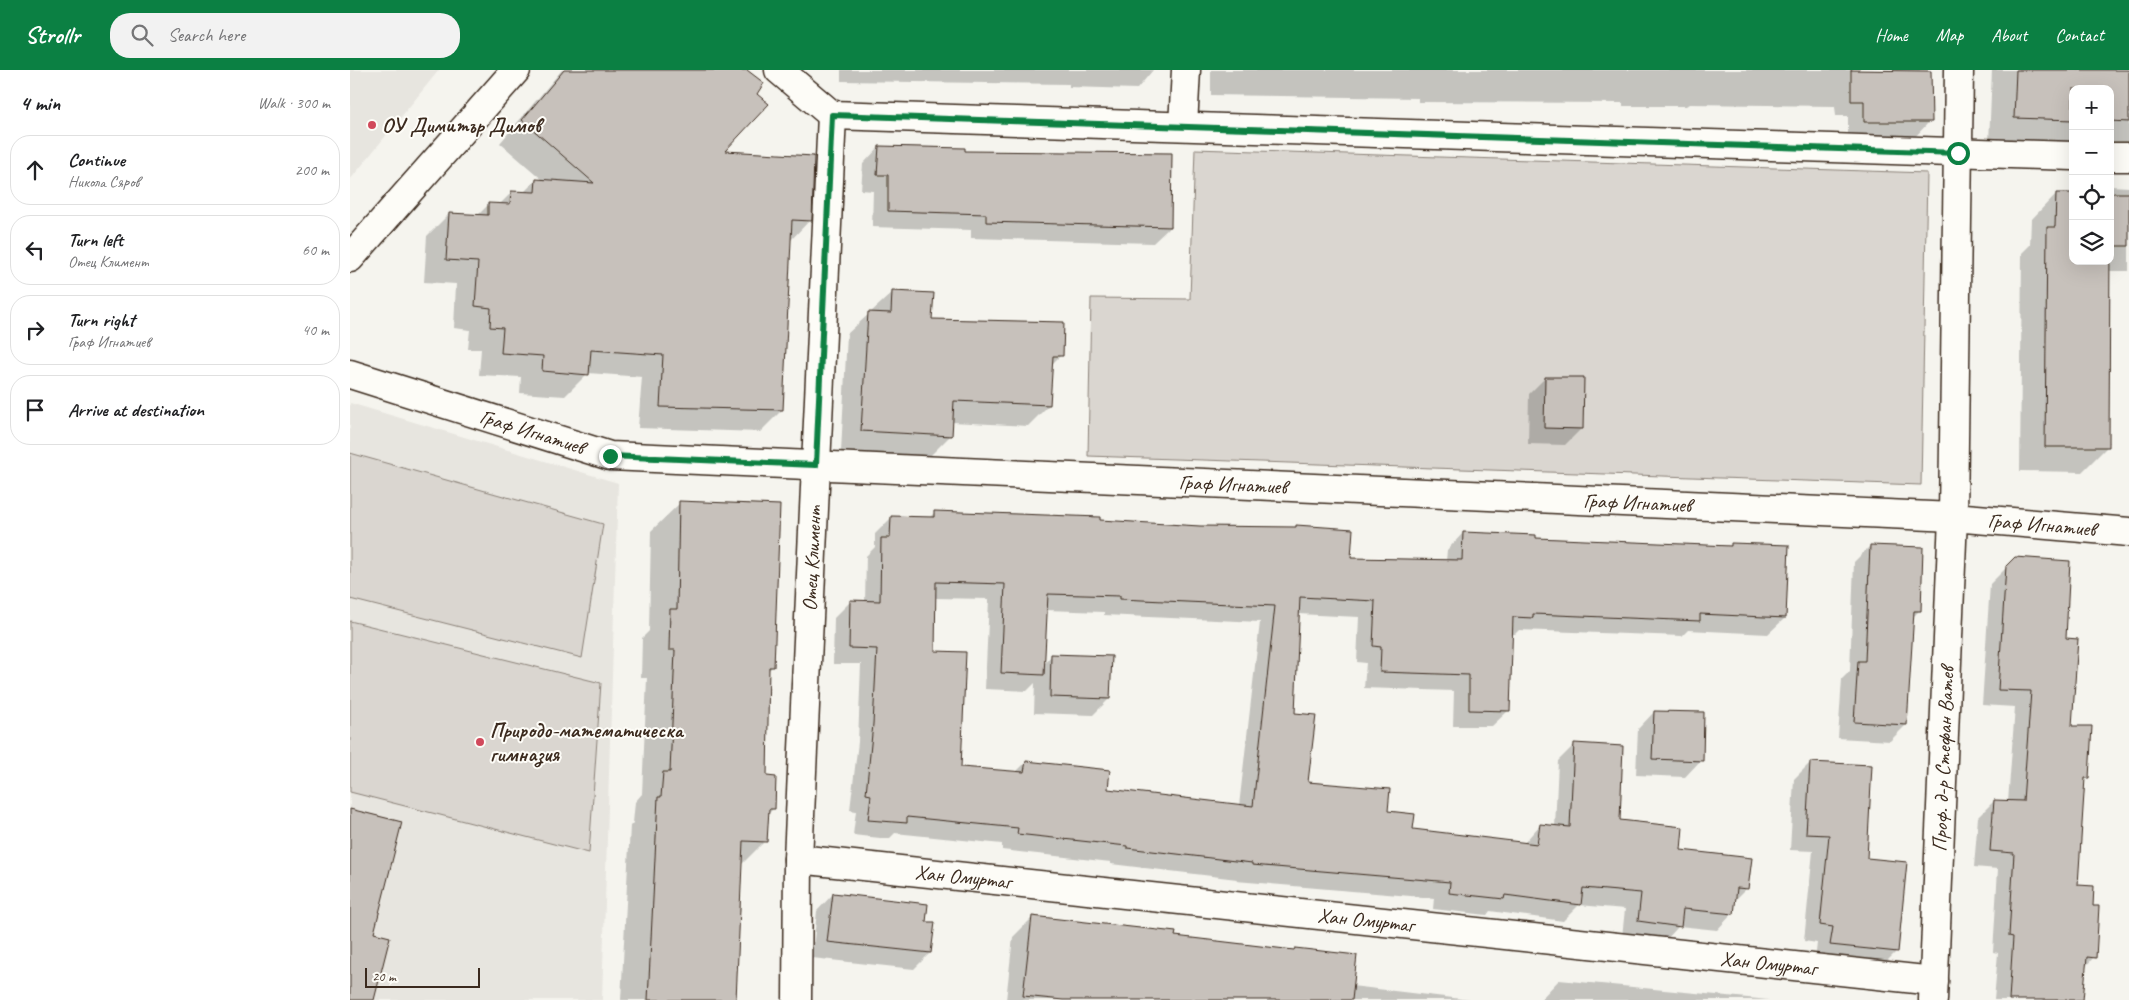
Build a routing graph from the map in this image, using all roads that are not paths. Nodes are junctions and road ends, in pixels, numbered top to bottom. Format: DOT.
graph roads {
  1 [pos="516,70"];
  2 [pos="779,70"];
  3 [pos="1186,70"];
  4 [pos="1960,70"];
  5 [pos="832,115"];
  6 [pos="1184,126"];
  7 [pos="1958,153"];
  8 [pos="2069,156"];
  9 [pos="2114,157"];
  10 [pos="2129,157"];
  11 [pos="350,258"];
  12 [pos="350,374"];
  13 [pos="816,465"];
  14 [pos="1953,517"];
  15 [pos="2129,532"];
  16 [pos="798,859"];
  17 [pos="1934,990"];
  18 [pos="796,1000"];
  1 -- 11 [label="street"];
  2 -- 5 [label="street"];
  3 -- 6 [label="street"];
  4 -- 7 [label="street"];
  5 -- 6 [label="street"];
  5 -- 13 [label="street, Отец Климент"];
  6 -- 7 [label="street"];
  7 -- 8 [label="street"];
  7 -- 14 [label="street, Проф. д-р Стефан Ватев"];
  9 -- 10 [label="street"];
  12 -- 13 [label="street, Граф Игнатиев"];
  13 -- 14 [label="street, Граф Игнатиев"];
  13 -- 16 [label="street, Отец Климент"];
  14 -- 15 [label="street, Граф Игнатиев"];
  14 -- 17 [label="street, Проф. д-р Стефан Ватев"];
  16 -- 17 [label="street, Хан Омуртаг"];
  16 -- 18 [label="street, Отец Климент"];
}
